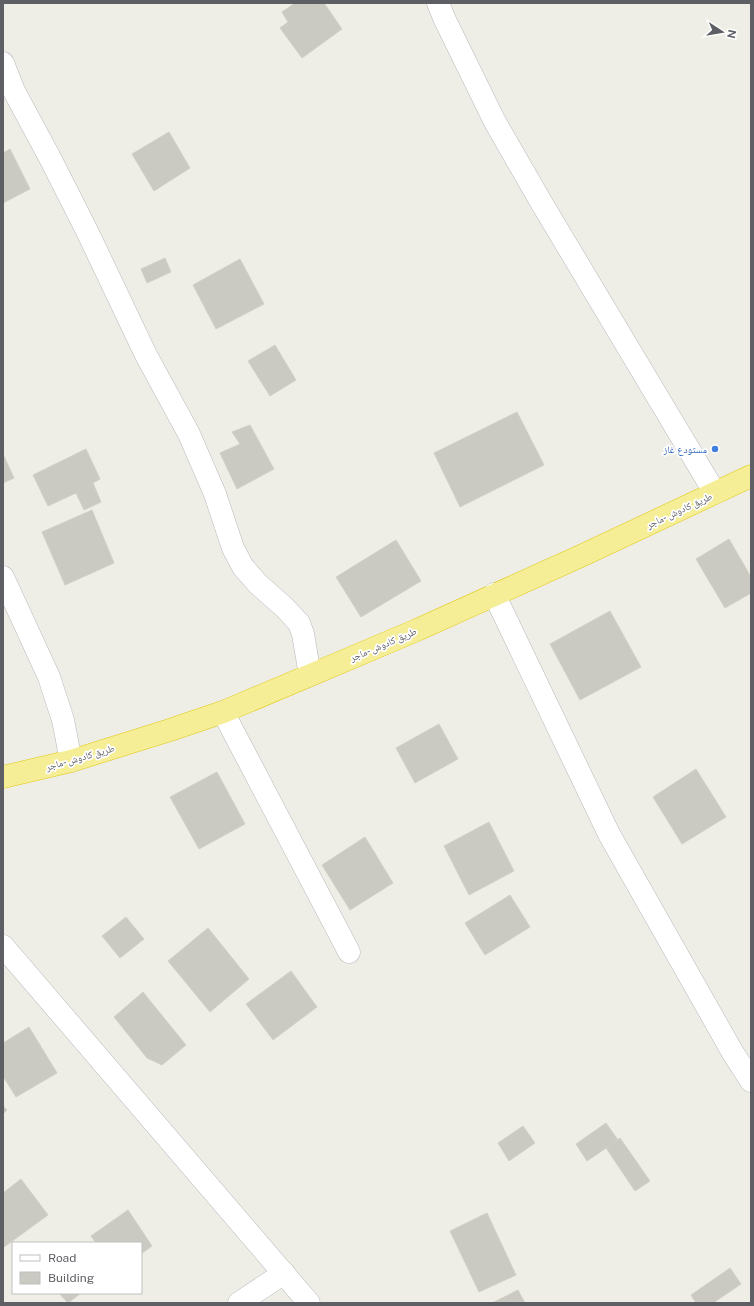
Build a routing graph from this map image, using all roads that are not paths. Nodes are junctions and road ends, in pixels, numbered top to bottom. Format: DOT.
graph roads {
  1 [pos="438,3"];
  2 [pos="3,63"];
  3 [pos="751,476"];
  4 [pos="715,493"];
  5 [pos="3,577"];
  6 [pos="494,594"];
  7 [pos="310,675"];
  8 [pos="222,712"];
  9 [pos="71,761"];
  10 [pos="3,777"];
  11 [pos="3,946"];
  12 [pos="349,952"];
  13 [pos="751,1081"];
  14 [pos="284,1273"];
  15 [pos="239,1303"];
  16 [pos="309,1303"];
  1 -- 4 [label="street"];
  2 -- 7 [label="street"];
  3 -- 4 [label="highway, طريق كادوش -ماجر"];
  4 -- 6 [label="highway, طريق كادوش -ماجر"];
  5 -- 9 [label="street"];
  6 -- 7 [label="highway, طريق كادوش -ماجر"];
  6 -- 13 [label="street"];
  7 -- 8 [label="highway, طريق كادوش -ماجر"];
  8 -- 9 [label="highway, طريق كادوش -ماجر"];
  8 -- 12 [label="street"];
  9 -- 10 [label="highway, طريق كادوش -ماجر"];
  11 -- 14 [label="street"];
  14 -- 15 [label="street"];
  14 -- 16 [label="street"];
}
